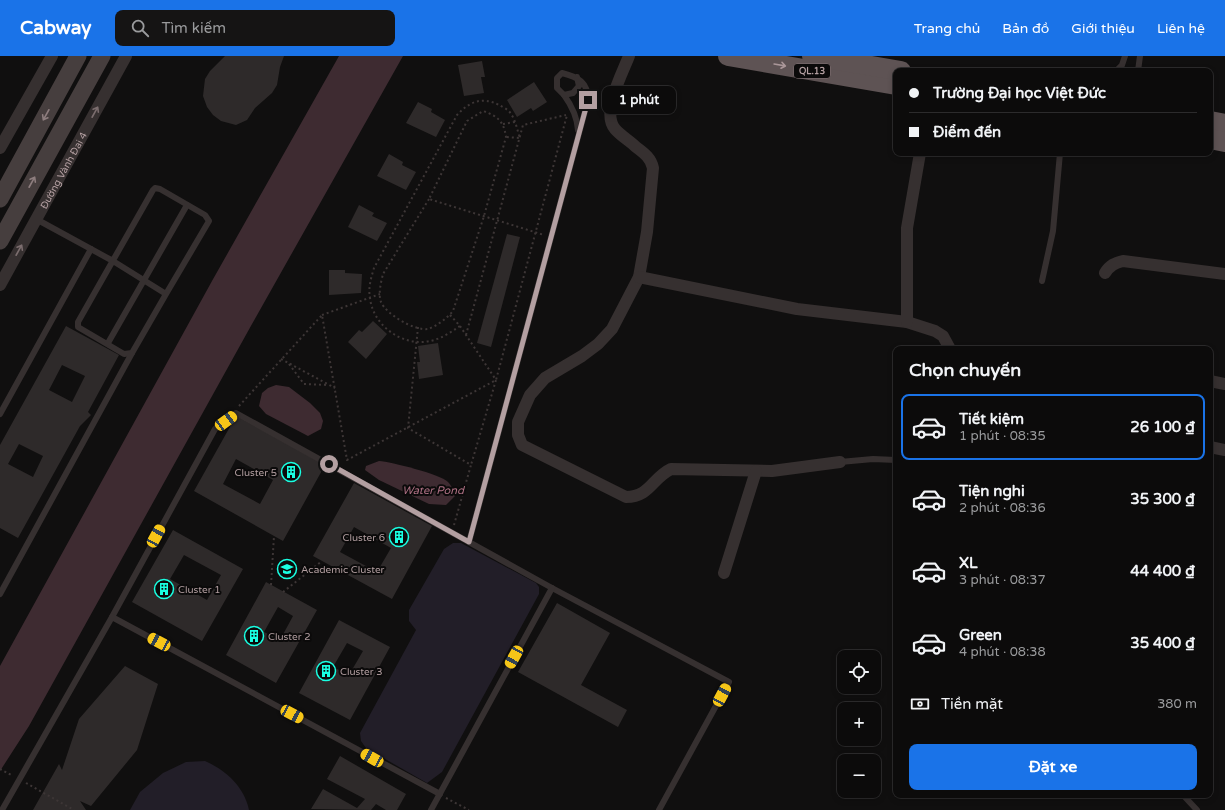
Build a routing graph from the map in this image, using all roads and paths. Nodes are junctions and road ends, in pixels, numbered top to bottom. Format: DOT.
graph roads {
  1 [pos="52,56"];
  2 [pos="78,56"];
  3 [pos="102,56"];
  4 [pos="126,56"];
  5 [pos="629,56"];
  6 [pos="728,56"];
  7 [pos="812,56"];
  8 [pos="1125,56"];
  9 [pos="1140,56"];
  10 [pos="878,61"];
  11 [pos="894,68"];
  12 [pos="1119,68"];
  13 [pos="1138,68"];
  14 [pos="577,77"];
  15 [pos="893,84"];
  16 [pos="564,95"];
  17 [pos="574,112"];
  18 [pos="566,115"];
  19 [pos="515,122"];
  20 [pos="1213,122"];
  21 [pos="503,124"];
  22 [pos="1225,124"];
  23 [pos="579,134"];
  24 [pos="506,137"];
  25 [pos="520,138"];
  26 [pos="1213,140"];
  27 [pos="1225,142"];
  28 [pos="0,148"];
  29 [pos="919,156"];
  30 [pos="1060,156"];
  31 [pos="0,199"];
  32 [pos="429,199"];
  33 [pos="187,204"];
  34 [pos="17,210"];
  35 [pos="484,216"];
  36 [pos="36,219"];
  37 [pos="498,221"];
  38 [pos="534,232"];
  39 [pos="551,237"];
  40 [pos="0,241"];
  41 [pos="91,249"];
  42 [pos="113,261"];
  43 [pos="1105,273"];
  44 [pos="1225,274"];
  45 [pos="639,277"];
  46 [pos="145,281"];
  47 [pos="1042,281"];
  48 [pos="0,284"];
  49 [pos="166,294"];
  50 [pos="380,294"];
  51 [pos="370,298"];
  52 [pos="322,315"];
  53 [pos="450,315"];
  54 [pos="907,322"];
  55 [pos="460,326"];
  56 [pos="418,327"];
  57 [pos="466,335"];
  58 [pos="416,341"];
  59 [pos="108,343"];
  60 [pos="948,346"];
  61 [pos="132,353"];
  62 [pos="281,359"];
  63 [pos="288,363"];
  64 [pos="496,380"];
  65 [pos="1213,382"];
  66 [pos="1225,384"];
  67 [pos="329,385"];
  68 [pos="335,388"];
  69 [pos="236,413"];
  70 [pos="0,414"];
  71 [pos="408,428"];
  72 [pos="1213,448"];
  73 [pos="1225,450"];
  74 [pos="893,460"];
  75 [pos="840,462"];
  76 [pos="471,465"];
  77 [pos="756,471"];
  78 [pos="452,532"];
  79 [pos="274,536"];
  80 [pos="469,542"];
  81 [pos="322,561"];
  82 [pos="724,573"];
  83 [pos="270,584"];
  84 [pos="552,588"];
  85 [pos="283,592"];
  86 [pos="0,594"];
  87 [pos="112,617"];
  88 [pos="1,770"];
  89 [pos="19,779"];
  90 [pos="440,794"];
  91 [pos="1186,798"];
  92 [pos="2,810"];
  93 [pos="74,810"];
  94 [pos="431,810"];
  95 [pos="469,810"];
  96 [pos="660,810"];
  97 [pos="1197,810"];
  1 -- 28 [label="street"];
  2 -- 31 [label="main road, one-way"];
  34 -- 3 [label="main road, Đường Vành Đai 4, one-way"];
  36 -- 4 [label="street, Đường Vành Đai 4, one-way"];
  5 -- 45 [label="street"];
  6 -- 15 [label="highway, QL.13, one-way"];
  7 -- 10 [label="highway, QL.13"];
  8 -- 12 [label="lane"];
  9 -- 13 [label="lane"];
  10 -- 11 [label="highway, QL.13"];
  14 -- 16 [label="lane"];
  14 -- 16 [label="lane"];
  14 -- 23 [label="lane"];
  16 -- 17 [label="lane"];
  17 -- 18 [label="path"];
  17 -- 23 [label="lane"];
  18 -- 25 [label="path"];
  18 -- 38 [label="path"];
  19 -- 21 [label="path"];
  19 -- 25 [label="path"];
  19 -- 51 [label="path"];
  20 -- 22 [label="highway"];
  21 -- 24 [label="path"];
  21 -- 32 [label="path"];
  23 -- 39 [label="lane"];
  24 -- 25 [label="path"];
  24 -- 35 [label="path"];
  25 -- 37 [label="path"];
  26 -- 27 [label="highway"];
  29 -- 54 [label="street"];
  30 -- 47 [label="lane"];
  31 -- 34 [label="street"];
  32 -- 35 [label="path"];
  32 -- 50 [label="path"];
  33 -- 42 [label="lane"];
  33 -- 46 [label="lane"];
  33 -- 49 [label="lane"];
  34 -- 40 [label="main road, Đường Vành Đai 4"];
  35 -- 37 [label="path"];
  35 -- 53 [label="path"];
  36 -- 41 [label="lane"];
  48 -- 36 [label="street, Đường Vành Đai 4, one-way"];
  37 -- 38 [label="path"];
  37 -- 57 [label="path"];
  38 -- 39 [label="path"];
  38 -- 64 [label="path"];
  39 -- 80 [label="lane"];
  41 -- 42 [label="lane"];
  41 -- 70 [label="lane"];
  42 -- 46 [label="lane"];
  42 -- 59 [label="lane"];
  43 -- 44 [label="street"];
  45 -- 54 [label="street"];
  45 -- 77 [label="street"];
  46 -- 49 [label="lane"];
  46 -- 59 [label="lane"];
  49 -- 61 [label="lane"];
  50 -- 51 [label="path"];
  50 -- 56 [label="path"];
  51 -- 52 [label="path"];
  51 -- 58 [label="path"];
  52 -- 62 [label="path"];
  52 -- 68 [label="path"];
  53 -- 55 [label="path"];
  53 -- 56 [label="path"];
  54 -- 60 [label="street"];
  55 -- 57 [label="path"];
  55 -- 58 [label="path"];
  56 -- 58 [label="path"];
  57 -- 64 [label="path"];
  58 -- 71 [label="path"];
  59 -- 61 [label="lane"];
  61 -- 86 [label="lane"];
  62 -- 63 [label="path"];
  62 -- 69 [label="path"];
  63 -- 67 [label="path"];
  63 -- 67 [label="path"];
  64 -- 71 [label="path"];
  64 -- 76 [label="path"];
  65 -- 66 [label="street"];
  67 -- 68 [label="path"];
  68 -- 71 [label="path"];
  69 -- 78 [label="lane"];
  69 -- 87 [label="lane"];
  71 -- 76 [label="path"];
  72 -- 73 [label="street"];
  74 -- 75 [label="lane"];
  75 -- 77 [label="street"];
  76 -- 78 [label="path"];
  77 -- 82 [label="street"];
  78 -- 80 [label="lane"];
  79 -- 83 [label="path"];
  80 -- 84 [label="lane"];
  81 -- 85 [label="path"];
  84 -- 90 [label="lane"];
  84 -- 96 [label="lane"];
  87 -- 89 [label="lane"];
  87 -- 90 [label="lane"];
  88 -- 89 [label="path"];
  89 -- 92 [label="lane"];
  89 -- 93 [label="path"];
  90 -- 94 [label="lane"];
  90 -- 95 [label="path"];
  91 -- 97 [label="lane"];
}
